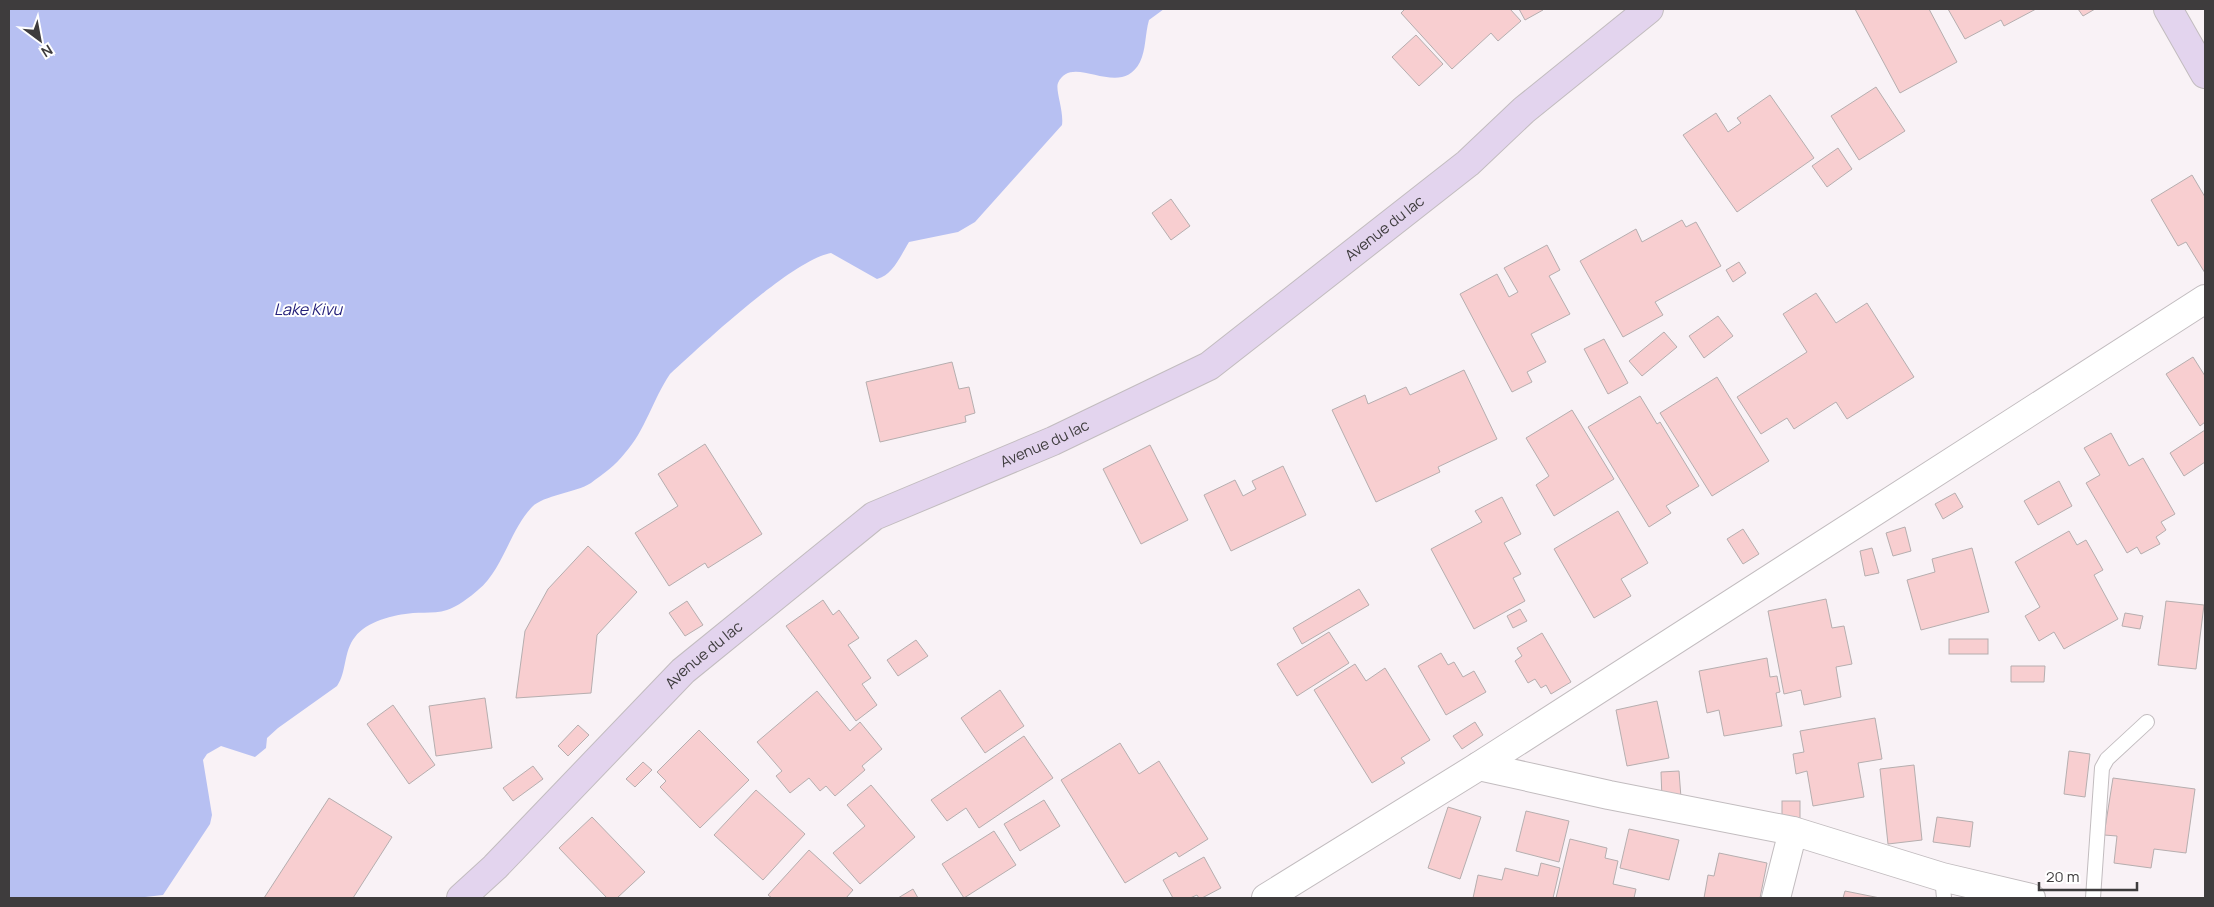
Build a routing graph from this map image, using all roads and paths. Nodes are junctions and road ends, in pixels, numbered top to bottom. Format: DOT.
graph roads {
  1 [pos="1649,9"];
  2 [pos="2168,9"];
  3 [pos="2205,74"];
  4 [pos="2205,299"];
  5 [pos="2147,722"];
  6 [pos="1479,766"];
  7 [pos="1793,831"];
  8 [pos="1943,888"];
  9 [pos="461,898"];
  10 [pos="1266,898"];
  11 [pos="1776,898"];
  12 [pos="2031,898"];
  13 [pos="2093,898"];
  1 -- 9 [label="main road, Avenue du lac"];
  2 -- 3 [label="main road"];
  4 -- 6 [label="street"];
  5 -- 13 [label="lane"];
  6 -- 7 [label="street"];
  6 -- 10 [label="street"];
  7 -- 8 [label="street"];
  7 -- 11 [label="street"];
  8 -- 12 [label="street"];
}
